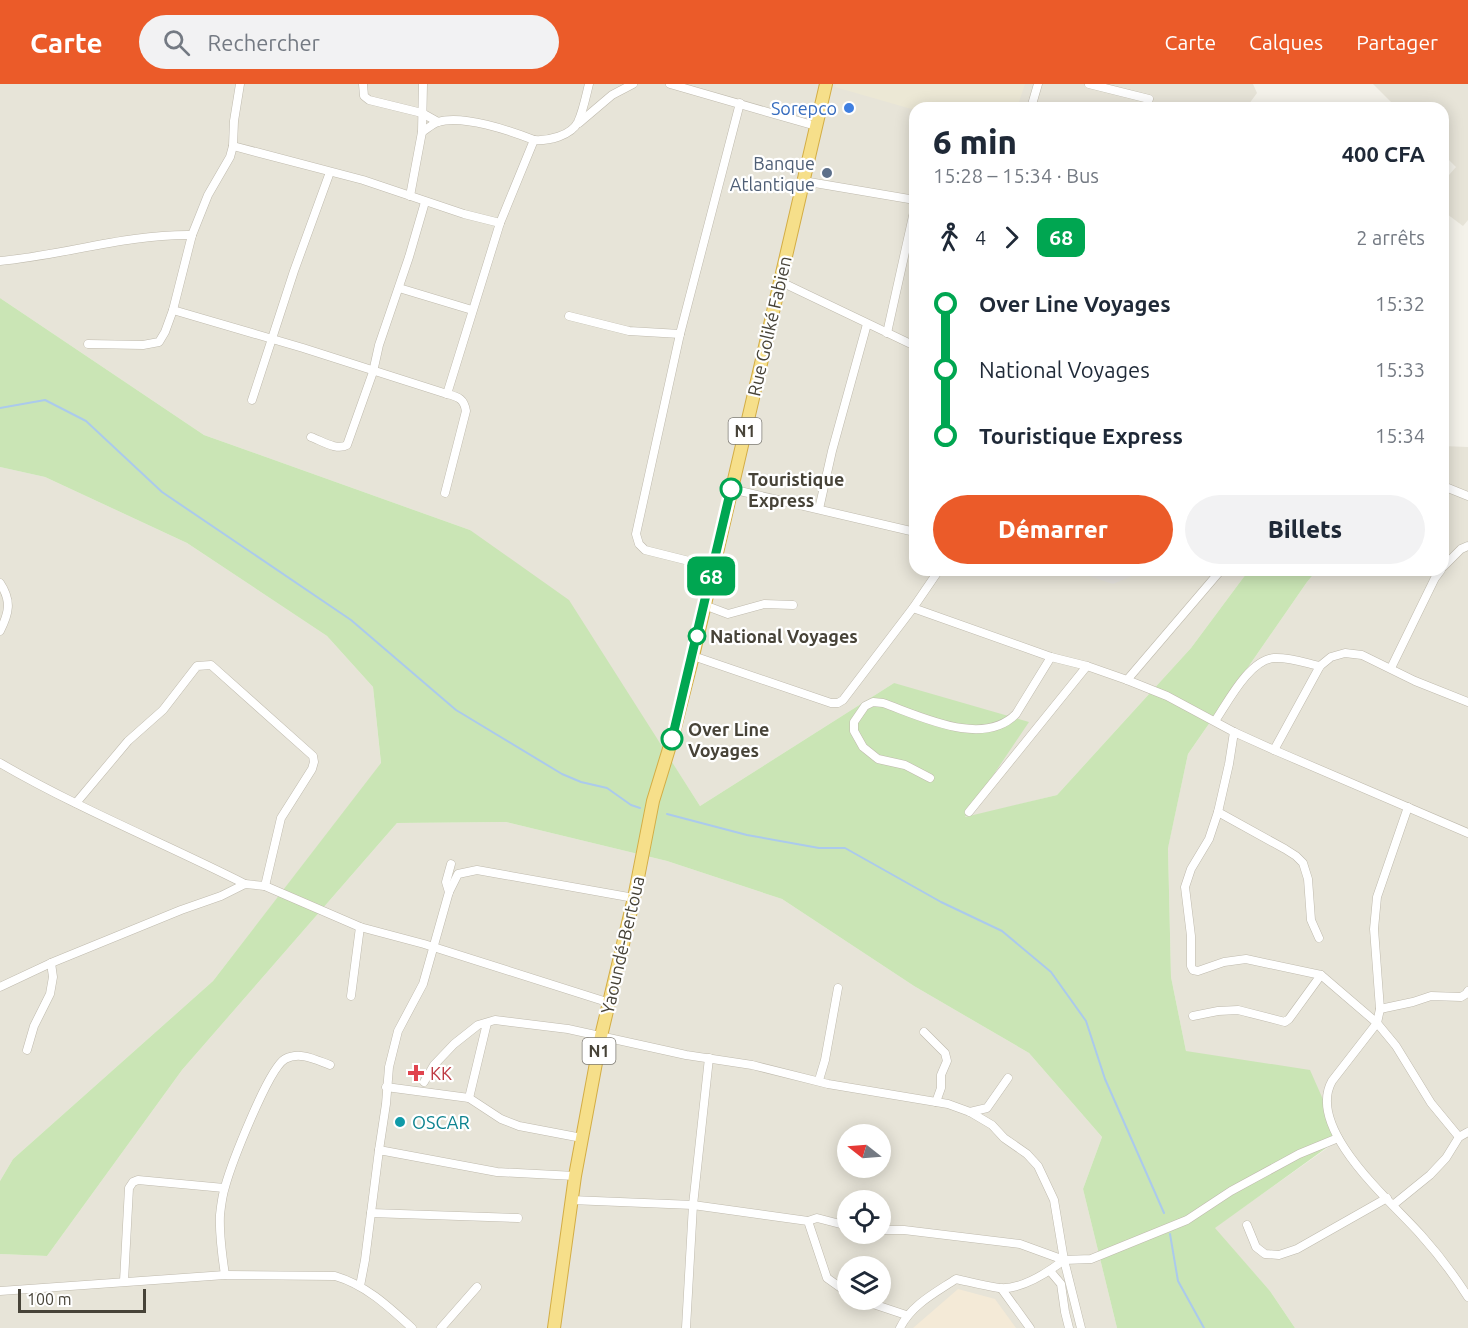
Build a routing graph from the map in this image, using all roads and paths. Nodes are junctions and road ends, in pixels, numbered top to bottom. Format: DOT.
graph roads {
  1 [pos="238,84"];
  2 [pos="363,84"];
  3 [pos="423,84"];
  4 [pos="589,84"];
  5 [pos="633,84"];
  6 [pos="670,84"];
  7 [pos="826,84"];
  8 [pos="1038,84"];
  9 [pos="1089,84"];
  10 [pos="1149,99"];
  11 [pos="1034,102"];
  12 [pos="740,103"];
  13 [pos="422,114"];
  14 [pos="438,122"];
  15 [pos="577,124"];
  16 [pos="816,126"];
  17 [pos="422,132"];
  18 [pos="534,140"];
  19 [pos="233,146"];
  20 [pos="330,172"];
  21 [pos="803,181"];
  22 [pos="410,196"];
  23 [pos="909,199"];
  24 [pos="425,202"];
  25 [pos="500,223"];
  26 [pos="192,235"];
  27 [pos="909,239"];
  28 [pos="0,261"];
  29 [pos="779,281"];
  30 [pos="399,288"];
  31 [pos="173,310"];
  32 [pos="472,310"];
  33 [pos="569,316"];
  34 [pos="867,324"];
  35 [pos="887,333"];
  36 [pos="680,334"];
  37 [pos="272,341"];
  38 [pos="909,343"];
  39 [pos="88,344"];
  40 [pos="373,372"];
  41 [pos="447,394"];
  42 [pos="252,400"];
  43 [pos="310,437"];
  44 [pos="1449,488"];
  45 [pos="731,489"];
  46 [pos="445,493"];
  47 [pos="1468,496"];
  48 [pos="819,509"];
  49 [pos="909,530"];
  50 [pos="1468,546"];
  51 [pos="1449,562"];
  52 [pos="713,567"];
  53 [pos="935,576"];
  54 [pos="1216,576"];
  55 [pos="1437,576"];
  56 [pos="0,584"];
  57 [pos="792,604"];
  58 [pos="704,605"];
  59 [pos="913,608"];
  60 [pos="0,631"];
  61 [pos="693,656"];
  62 [pos="1052,657"];
  63 [pos="1087,666"];
  64 [pos="1320,666"];
  65 [pos="1391,668"];
  66 [pos="1127,680"];
  67 [pos="1468,702"];
  68 [pos="1215,722"];
  69 [pos="1234,732"];
  70 [pos="1274,750"];
  71 [pos="0,763"];
  72 [pos="661,777"];
  73 [pos="930,778"];
  74 [pos="76,803"];
  75 [pos="1408,807"];
  76 [pos="969,812"];
  77 [pos="1218,812"];
  78 [pos="1468,833"];
  79 [pos="451,864"];
  80 [pos="245,884"];
  81 [pos="265,886"];
  82 [pos="449,892"];
  83 [pos="634,898"];
  84 [pos="360,927"];
  85 [pos="1319,938"];
  86 [pos="434,948"];
  87 [pos="51,963"];
  88 [pos="1321,975"];
  89 [pos="0,987"];
  90 [pos="838,988"];
  91 [pos="1468,991"];
  92 [pos="351,996"];
  93 [pos="610,1003"];
  94 [pos="1380,1009"];
  95 [pos="1193,1016"];
  96 [pos="487,1023"];
  97 [pos="1377,1023"];
  98 [pos="924,1032"];
  99 [pos="601,1036"];
  100 [pos="27,1050"];
  101 [pos="709,1058"];
  102 [pos="330,1065"];
  103 [pos="1008,1078"];
  104 [pos="819,1080"];
  105 [pos="424,1082"];
  106 [pos="386,1087"];
  107 [pos="469,1098"];
  108 [pos="936,1102"];
  109 [pos="970,1112"];
  110 [pos="1468,1132"];
  111 [pos="1459,1137"];
  112 [pos="582,1138"];
  113 [pos="1338,1138"];
  114 [pos="379,1150"];
  115 [pos="575,1176"];
  116 [pos="224,1188"];
  117 [pos="1387,1198"];
  118 [pos="571,1200"];
  119 [pos="693,1205"];
  120 [pos="1393,1205"];
  121 [pos="371,1213"];
  122 [pos="518,1218"];
  123 [pos="808,1221"];
  124 [pos="837,1223"];
  125 [pos="1247,1226"];
  126 [pos="891,1230"];
  127 [pos="1064,1260"];
  128 [pos="1050,1271"];
  129 [pos="225,1275"];
  130 [pos="123,1281"];
  131 [pos="837,1285"];
  132 [pos="360,1286"];
  133 [pos="477,1287"];
  134 [pos="1001,1288"];
  135 [pos="0,1291"];
  136 [pos="1468,1297"];
  137 [pos="889,1310"];
  138 [pos="906,1316"];
  139 [pos="412,1328"];
  140 [pos="441,1328"];
  141 [pos="554,1328"];
  142 [pos="686,1328"];
  143 [pos="900,1328"];
  144 [pos="1030,1328"];
  145 [pos="1069,1328"];
  146 [pos="1081,1328"];
  1 -- 19 [label="street"];
  2 -- 13 [label="street"];
  3 -- 13 [label="street"];
  4 -- 15 [label="street"];
  5 -- 15 [label="street"];
  6 -- 12 [label="street"];
  7 -- 16 [label="highway, Rue Goliké Fabien / N1"];
  8 -- 11 [label="street"];
  9 -- 10 [label="street"];
  12 -- 16 [label="street"];
  12 -- 36 [label="street"];
  13 -- 14 [label="street"];
  13 -- 17 [label="street"];
  14 -- 17 [label="street"];
  14 -- 18 [label="street"];
  15 -- 18 [label="street"];
  16 -- 21 [label="highway, Rue Goliké Fabien / N1"];
  17 -- 22 [label="street"];
  18 -- 25 [label="street"];
  19 -- 20 [label="street"];
  19 -- 26 [label="street"];
  20 -- 22 [label="street"];
  20 -- 37 [label="street"];
  21 -- 23 [label="street"];
  21 -- 29 [label="highway, Rue Goliké Fabien / N1"];
  22 -- 24 [label="street"];
  24 -- 25 [label="street"];
  24 -- 30 [label="street"];
  25 -- 32 [label="street"];
  26 -- 28 [label="street"];
  26 -- 31 [label="street"];
  27 -- 35 [label="street"];
  29 -- 34 [label="street"];
  29 -- 45 [label="highway, Rue Goliké Fabien / N1"];
  30 -- 32 [label="street"];
  30 -- 40 [label="street"];
  31 -- 37 [label="street"];
  31 -- 39 [label="street"];
  32 -- 41 [label="street"];
  33 -- 36 [label="street"];
  34 -- 35 [label="street"];
  34 -- 48 [label="street"];
  35 -- 38 [label="street"];
  36 -- 52 [label="street"];
  37 -- 40 [label="street"];
  37 -- 42 [label="street"];
  40 -- 41 [label="street"];
  40 -- 43 [label="street"];
  41 -- 46 [label="street"];
  44 -- 47 [label="street"];
  45 -- 48 [label="street"];
  45 -- 52 [label="highway, Rue Goliké Fabien / N1"];
  48 -- 49 [label="street"];
  50 -- 51 [label="street"];
  52 -- 58 [label="highway, Rue Goliké Fabien / N1"];
  53 -- 59 [label="street"];
  54 -- 66 [label="street"];
  55 -- 65 [label="street"];
  56 -- 60 [label="street"];
  57 -- 58 [label="street"];
  58 -- 61 [label="highway, Rue Goliké Fabien / N1"];
  59 -- 61 [label="street"];
  59 -- 62 [label="street"];
  61 -- 72 [label="highway, Rue Goliké Fabien / N1"];
  62 -- 63 [label="street"];
  62 -- 73 [label="street"];
  63 -- 66 [label="street"];
  63 -- 76 [label="street"];
  64 -- 65 [label="street"];
  64 -- 68 [label="street"];
  64 -- 70 [label="street"];
  65 -- 67 [label="street"];
  66 -- 68 [label="street"];
  68 -- 69 [label="street"];
  69 -- 70 [label="street"];
  69 -- 77 [label="street"];
  70 -- 75 [label="street"];
  71 -- 74 [label="street"];
  72 -- 83 [label="highway, Yaoundé-Bertoua / N1"];
  74 -- 80 [label="street"];
  74 -- 81 [label="street"];
  75 -- 78 [label="street"];
  75 -- 94 [label="street"];
  77 -- 85 [label="street"];
  77 -- 88 [label="street"];
  79 -- 82 [label="street"];
  80 -- 81 [label="street"];
  80 -- 87 [label="street"];
  81 -- 84 [label="street"];
  82 -- 83 [label="street"];
  82 -- 86 [label="street"];
  83 -- 93 [label="highway, Yaoundé-Bertoua / N1"];
  84 -- 86 [label="street"];
  84 -- 92 [label="street"];
  86 -- 93 [label="street"];
  86 -- 106 [label="street"];
  87 -- 89 [label="street"];
  87 -- 100 [label="street"];
  88 -- 95 [label="street"];
  88 -- 97 [label="street"];
  90 -- 104 [label="street"];
  91 -- 94 [label="street"];
  93 -- 99 [label="highway, Yaoundé-Bertoua / N1"];
  94 -- 97 [label="street"];
  96 -- 99 [label="street"];
  96 -- 105 [label="street"];
  96 -- 107 [label="street"];
  97 -- 111 [label="street"];
  97 -- 113 [label="street"];
  98 -- 108 [label="street"];
  99 -- 101 [label="street"];
  99 -- 112 [label="highway, Yaoundé-Bertoua / N1"];
  101 -- 104 [label="street"];
  101 -- 119 [label="street"];
  102 -- 116 [label="street"];
  103 -- 109 [label="street"];
  104 -- 108 [label="street"];
  106 -- 107 [label="street"];
  106 -- 114 [label="street"];
  107 -- 112 [label="street"];
  108 -- 109 [label="street"];
  109 -- 127 [label="street"];
  110 -- 111 [label="street"];
  111 -- 120 [label="street"];
  112 -- 115 [label="highway, Yaoundé-Bertoua / N1"];
  113 -- 117 [label="street"];
  113 -- 127 [label="street"];
  114 -- 115 [label="street"];
  114 -- 121 [label="street"];
  115 -- 118 [label="highway, Yaoundé-Bertoua / N1"];
  116 -- 129 [label="street"];
  116 -- 130 [label="street"];
  117 -- 120 [label="street"];
  117 -- 125 [label="street"];
  118 -- 119 [label="street"];
  118 -- 141 [label="highway, Yaoundé-Bertoua / N1"];
  119 -- 123 [label="street"];
  119 -- 142 [label="street"];
  120 -- 136 [label="street"];
  121 -- 122 [label="street"];
  121 -- 132 [label="street"];
  123 -- 124 [label="street"];
  123 -- 131 [label="street"];
  126 -- 127 [label="street"];
  127 -- 128 [label="street"];
  127 -- 146 [label="street"];
  128 -- 134 [label="street"];
  128 -- 145 [label="street"];
  129 -- 130 [label="street"];
  129 -- 132 [label="street"];
  130 -- 135 [label="street"];
  132 -- 139 [label="street"];
  133 -- 140 [label="street"];
  134 -- 138 [label="street"];
  134 -- 144 [label="street"];
  137 -- 138 [label="street"];
  138 -- 143 [label="street"];
}
